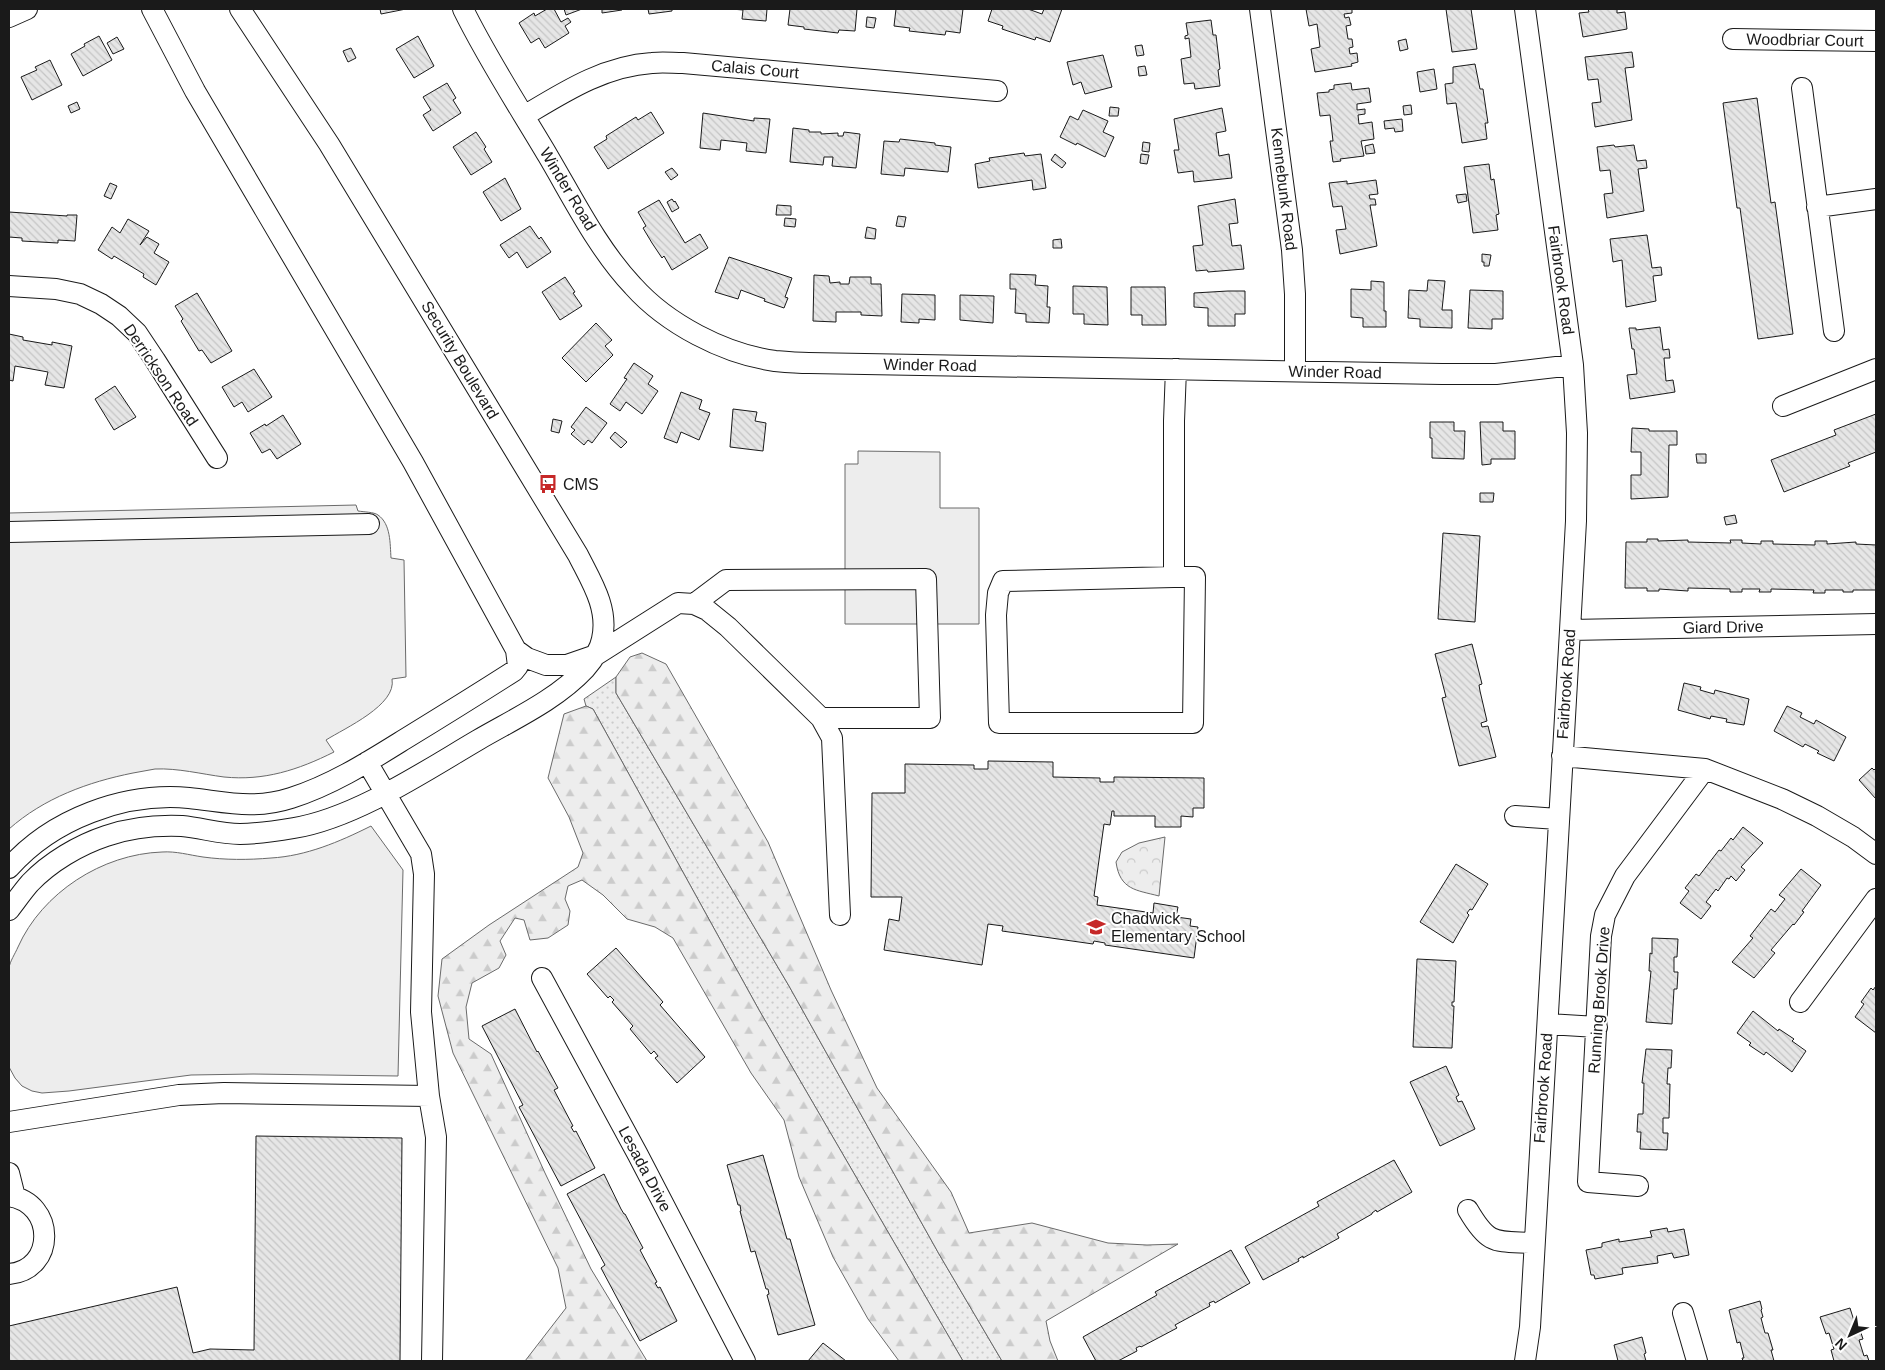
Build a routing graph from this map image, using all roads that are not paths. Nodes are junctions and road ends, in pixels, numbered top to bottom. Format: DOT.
graph roads {
  1 [pos="27,9"];
  2 [pos="152,9"];
  3 [pos="240,9"];
  4 [pos="463,9"];
  5 [pos="1260,9"];
  6 [pos="1525,9"];
  7 [pos="9,17"];
  8 [pos="1733,39"];
  9 [pos="1876,41"];
  10 [pos="1802,88"];
  11 [pos="997,91"];
  12 [pos="524,116"];
  13 [pos="1876,199"];
  14 [pos="1817,207"];
  15 [pos="9,286"];
  16 [pos="1834,331"];
  17 [pos="1573,366"];
  18 [pos="1876,368"];
  19 [pos="1176,369"];
  20 [pos="1295,371"];
  21 [pos="1783,406"];
  22 [pos="217,458"];
  23 [pos="369,524"];
  24 [pos="9,532"];
  25 [pos="1174,577"];
  26 [pos="694,604"];
  27 [pos="1876,624"];
  28 [pos="1570,630"];
  29 [pos="516,650"];
  30 [pos="596,655"];
  31 [pos="820,718"];
  32 [pos="1562,756"];
  33 [pos="367,762"];
  34 [pos="1705,769"];
  35 [pos="385,794"];
  36 [pos="1515,816"];
  37 [pos="1558,819"];
  38 [pos="1876,854"];
  39 [pos="10,864"];
  40 [pos="31,882"];
  41 [pos="1876,899"];
  42 [pos="9,910"];
  43 [pos="840,915"];
  44 [pos="542,978"];
  45 [pos="1800,1002"];
  46 [pos="1548,1024"];
  47 [pos="1596,1027"];
  48 [pos="429,1096"];
  49 [pos="9,1122"];
  50 [pos="9,1173"];
  51 [pos="1638,1186"];
  52 [pos="12,1197"];
  53 [pos="1468,1210"];
  54 [pos="1534,1242"];
  55 [pos="9,1274"];
  56 [pos="1683,1313"];
  57 [pos="432,1361"];
  58 [pos="745,1361"];
  59 [pos="1525,1361"];
  60 [pos="1697,1361"];
  1 -- 7 [label="street"];
  2 -- 29 [label="street"];
  3 -- 30 [label="street, Security Boulevard"];
  4 -- 12 [label="street, Winder Road"];
  5 -- 20 [label="street, Kennebunk Road"];
  6 -- 17 [label="street, Fairbrook Road"];
  8 -- 9 [label="street, Woodbriar Court"];
  10 -- 14 [label="street"];
  11 -- 12 [label="street, Calais Court"];
  12 -- 19 [label="street, Winder Road"];
  13 -- 14 [label="street"];
  14 -- 16 [label="street"];
  15 -- 22 [label="street, Derrickson Road"];
  17 -- 20 [label="street, Winder Road"];
  17 -- 28 [label="street, Fairbrook Road"];
  18 -- 21 [label="street"];
  19 -- 20 [label="street, Winder Road"];
  19 -- 25 [label="street"];
  23 -- 24 [label="street"];
  25 -- 25 [label="street"];
  26 -- 30 [label="street"];
  26 -- 31 [label="street"];
  26 -- 31 [label="street"];
  27 -- 28 [label="street, Giard Drive"];
  28 -- 32 [label="street, Fairbrook Road"];
  29 -- 30 [label="street"];
  29 -- 33 [label="street"];
  30 -- 35 [label="street, Security Boulevard"];
  31 -- 43 [label="street"];
  32 -- 34 [label="street"];
  32 -- 37 [label="street, Fairbrook Road"];
  33 -- 35 [label="street"];
  33 -- 39 [label="street"];
  34 -- 38 [label="street"];
  34 -- 47 [label="street, Running Brook Drive"];
  35 -- 40 [label="street, Security Boulevard"];
  35 -- 48 [label="street"];
  36 -- 37 [label="street"];
  37 -- 46 [label="street, Fairbrook Road"];
  39 -- 40 [label="street"];
  40 -- 42 [label="street, Security Boulevard"];
  41 -- 45 [label="street"];
  44 -- 58 [label="street, Lesada Drive"];
  46 -- 47 [label="street"];
  46 -- 54 [label="street, Fairbrook Road"];
  47 -- 51 [label="street, Running Brook Drive"];
  48 -- 49 [label="street"];
  48 -- 57 [label="street"];
  50 -- 52 [label="street"];
  52 -- 55 [label="street"];
  53 -- 54 [label="street"];
  54 -- 59 [label="street, Fairbrook Road"];
  56 -- 60 [label="street"];
}
